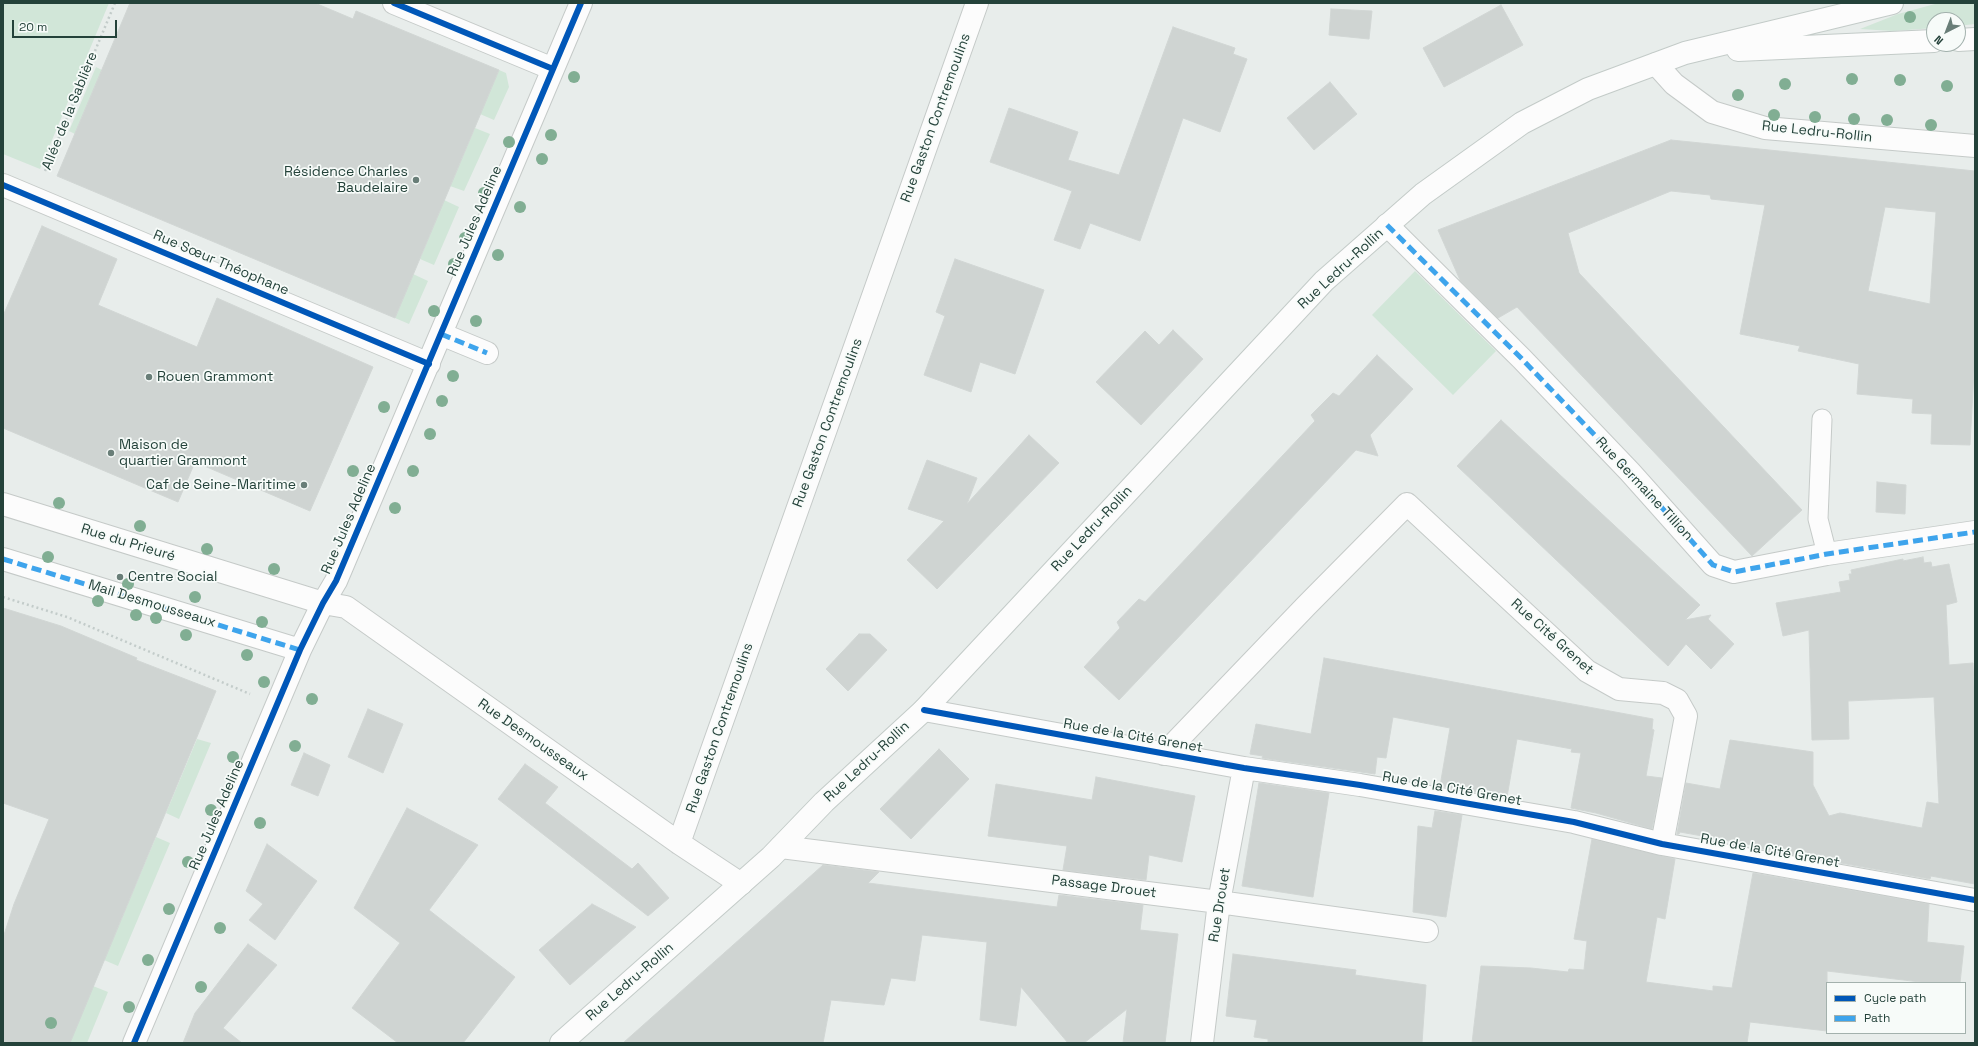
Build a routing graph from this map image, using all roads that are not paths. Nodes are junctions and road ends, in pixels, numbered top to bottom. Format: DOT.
graph roads {
  1 [pos="394,3"];
  2 [pos="581,3"];
  3 [pos="977,3"];
  4 [pos="1892,3"];
  5 [pos="1926,41"];
  6 [pos="1685,53"];
  7 [pos="1656,64"];
  8 [pos="553,69"];
  9 [pos="1975,146"];
  10 [pos="3,185"];
  11 [pos="1388,225"];
  12 [pos="441,334"];
  13 [pos="487,353"];
  14 [pos="429,364"];
  15 [pos="1822,419"];
  16 [pos="3,504"];
  17 [pos="1975,532"];
  18 [pos="1827,554"];
  19 [pos="3,559"];
  20 [pos="323,603"];
  21 [pos="300,650"];
  22 [pos="924,710"];
  23 [pos="1164,754"];
  24 [pos="1244,768"];
  25 [pos="680,843"];
  26 [pos="1662,844"];
  27 [pos="781,847"];
  28 [pos="741,884"];
  29 [pos="1975,900"];
  30 [pos="1219,902"];
  31 [pos="1427,931"];
  32 [pos="134,1043"];
  33 [pos="561,1043"];
  34 [pos="1202,1043"];
  1 -- 8 [label="street"];
  2 -- 8 [label="street, Rue Jules Adeline"];
  3 -- 25 [label="street, Rue Gaston Contremoulins"];
  4 -- 6 [label="street, Rue Ledru-Rollin"];
  5 -- 6 [label="street, Rue Ledru-Rollin"];
  6 -- 7 [label="street, Rue Ledru-Rollin"];
  7 -- 9 [label="street, Rue Ledru-Rollin"];
  7 -- 11 [label="street, Rue Ledru-Rollin"];
  8 -- 12 [label="street, Rue Jules Adeline"];
  10 -- 14 [label="street, Rue Sœur Théophane"];
  11 -- 18 [label="street, Rue Germaine Tillion"];
  11 -- 22 [label="street, Rue Ledru-Rollin"];
  12 -- 13 [label="street"];
  12 -- 14 [label="street, Rue Jules Adeline"];
  14 -- 20 [label="street, Rue Jules Adeline"];
  15 -- 18 [label="lane"];
  16 -- 20 [label="street, Rue du Prieuré"];
  17 -- 18 [label="street, Rue Germaine Tillion"];
  19 -- 21 [label="street, Mail Desmousseaux"];
  20 -- 21 [label="street, Rue Jules Adeline"];
  20 -- 25 [label="street, Rue Desmousseaux"];
  21 -- 32 [label="street, Rue Jules Adeline"];
  22 -- 23 [label="street, Rue de la Cité Grenet"];
  22 -- 27 [label="street, Rue Ledru-Rollin"];
  23 -- 24 [label="street, Rue de la Cité Grenet"];
  23 -- 26 [label="street, Rue Cité Grenet"];
  24 -- 26 [label="street, Rue de la Cité Grenet"];
  24 -- 30 [label="street, Rue Drouet"];
  25 -- 28 [label="street, Rue Desmousseaux"];
  26 -- 29 [label="street, Rue de la Cité Grenet"];
  27 -- 28 [label="street, Rue Ledru-Rollin"];
  27 -- 30 [label="street, Passage Drouet"];
  28 -- 33 [label="street, Rue Ledru-Rollin"];
  30 -- 31 [label="street, Passage Drouet"];
  30 -- 34 [label="street, Rue Drouet"];
}
